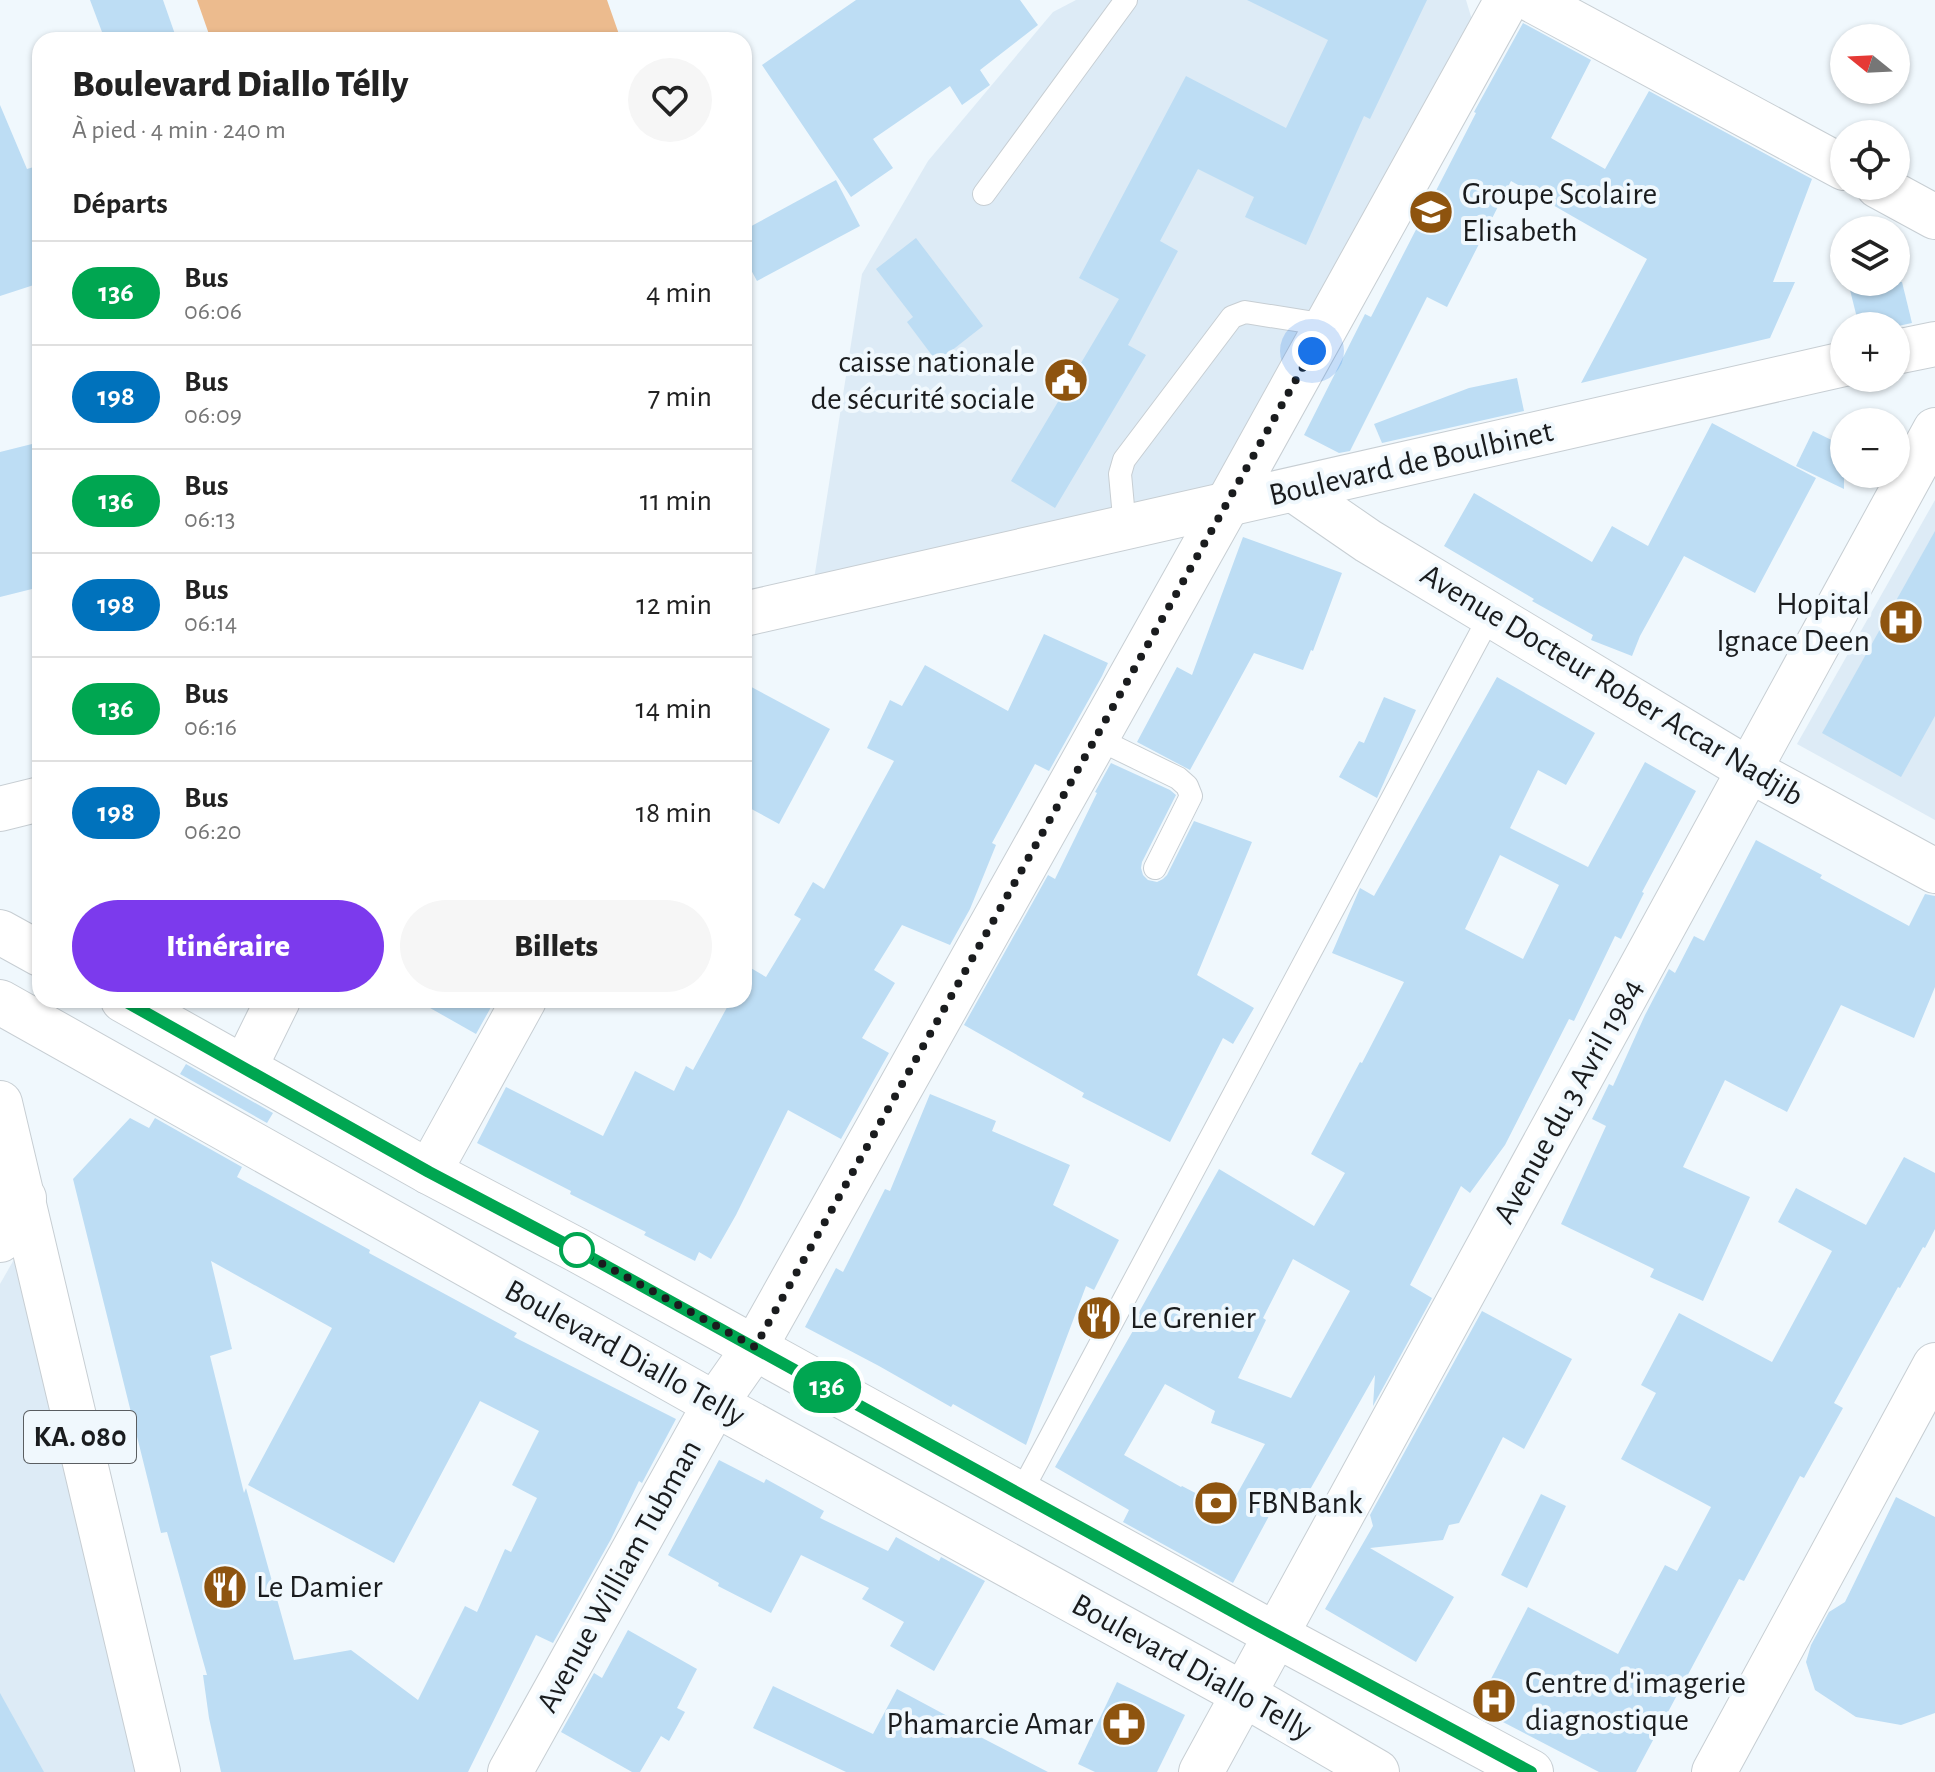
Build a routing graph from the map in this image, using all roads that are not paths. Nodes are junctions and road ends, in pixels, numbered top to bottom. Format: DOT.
graph roads {
  1 [pos="1126,0"];
  2 [pos="1507,0"];
  3 [pos="1532,0"];
  4 [pos="1830,160"];
  5 [pos="984,194"];
  6 [pos="1904,200"];
  7 [pos="1935,217"];
  8 [pos="1327,325"];
  9 [pos="1935,344"];
  10 [pos="1910,349"];
  11 [pos="1830,367"];
  12 [pos="1935,430"];
  13 [pos="1294,490"];
  14 [pos="1227,505"];
  15 [pos="1125,528"];
  16 [pos="752,612"];
  17 [pos="1491,614"];
  18 [pos="1096,738"];
  19 [pos="1749,770"];
  20 [pos="32,801"];
  21 [pos="0,809"];
  22 [pos="1155,868"];
  23 [pos="1935,871"];
  24 [pos="0,932"];
  25 [pos="32,950"];
  26 [pos="0,1002"];
  27 [pos="147,1008"];
  28 [pos="274,1008"];
  29 [pos="520,1008"];
  30 [pos="245,1067"];
  31 [pos="0,1103"];
  32 [pos="429,1172"];
  33 [pos="24,1198"];
  34 [pos="0,1240"];
  35 [pos="755,1347"];
  36 [pos="1935,1365"];
  37 [pos="715,1404"];
  38 [pos="1020,1494"];
  39 [pos="1276,1635"];
  40 [pos="1243,1694"];
  41 [pos="158,1772"];
  42 [pos="510,1772"];
  43 [pos="1201,1772"];
  44 [pos="1377,1772"];
  45 [pos="1531,1772"];
  46 [pos="1714,1772"];
  1 -- 5 [label="lane"];
  2 -- 8 [label="street, Avenue William Tubman"];
  3 -- 4 [label="street"];
  6 -- 7 [label="street"];
  8 -- 14 [label="street, Avenue William Tubman"];
  8 -- 15 [label="lane"];
  9 -- 10 [label="street"];
  11 -- 13 [label="street, Boulevard de Boulbinet"];
  12 -- 19 [label="street, Avenue du 3 Avril 1984"];
  13 -- 14 [label="street, Boulevard de Boulbinet"];
  13 -- 17 [label="street, Avenue Docteur Rober Accar Nadjib"];
  14 -- 15 [label="street, Boulevard de Boulbinet"];
  14 -- 18 [label="street, Avenue William Tubman"];
  15 -- 16 [label="street, Boulevard de Boulbinet"];
  17 -- 19 [label="street, Avenue Docteur Rober Accar Nadjib"];
  17 -- 38 [label="lane"];
  18 -- 22 [label="lane"];
  18 -- 35 [label="street, Avenue William Tubman"];
  19 -- 23 [label="street, Avenue Docteur Rober Accar Nadjib"];
  19 -- 39 [label="street, Avenue du 3 Avril 1984"];
  20 -- 21 [label="street"];
  24 -- 25 [label="street"];
  26 -- 37 [label="street, Boulevard Diallo Telly"];
  27 -- 30 [label="street, Boulevard Diallo Telly"];
  28 -- 30 [label="street"];
  29 -- 32 [label="street"];
  30 -- 32 [label="street, Boulevard Diallo Telly"];
  31 -- 33 [label="street, KA. 080"];
  32 -- 35 [label="street, Boulevard Diallo Telly"];
  33 -- 34 [label="street"];
  33 -- 41 [label="street, KA. 080"];
  35 -- 37 [label="street, Avenue William Tubman"];
  35 -- 38 [label="street, Boulevard Diallo Telly"];
  36 -- 46 [label="street"];
  37 -- 40 [label="street, Boulevard Diallo Telly"];
  37 -- 42 [label="street, Avenue William Tubman"];
  38 -- 39 [label="street, Boulevard Diallo Telly"];
  39 -- 40 [label="street, Avenue du 3 Avril 1984"];
  39 -- 45 [label="street, Boulevard Diallo Telly"];
  40 -- 43 [label="street, Avenue du 3 Avril 1984"];
  40 -- 44 [label="street, Boulevard Diallo Telly"];
}
